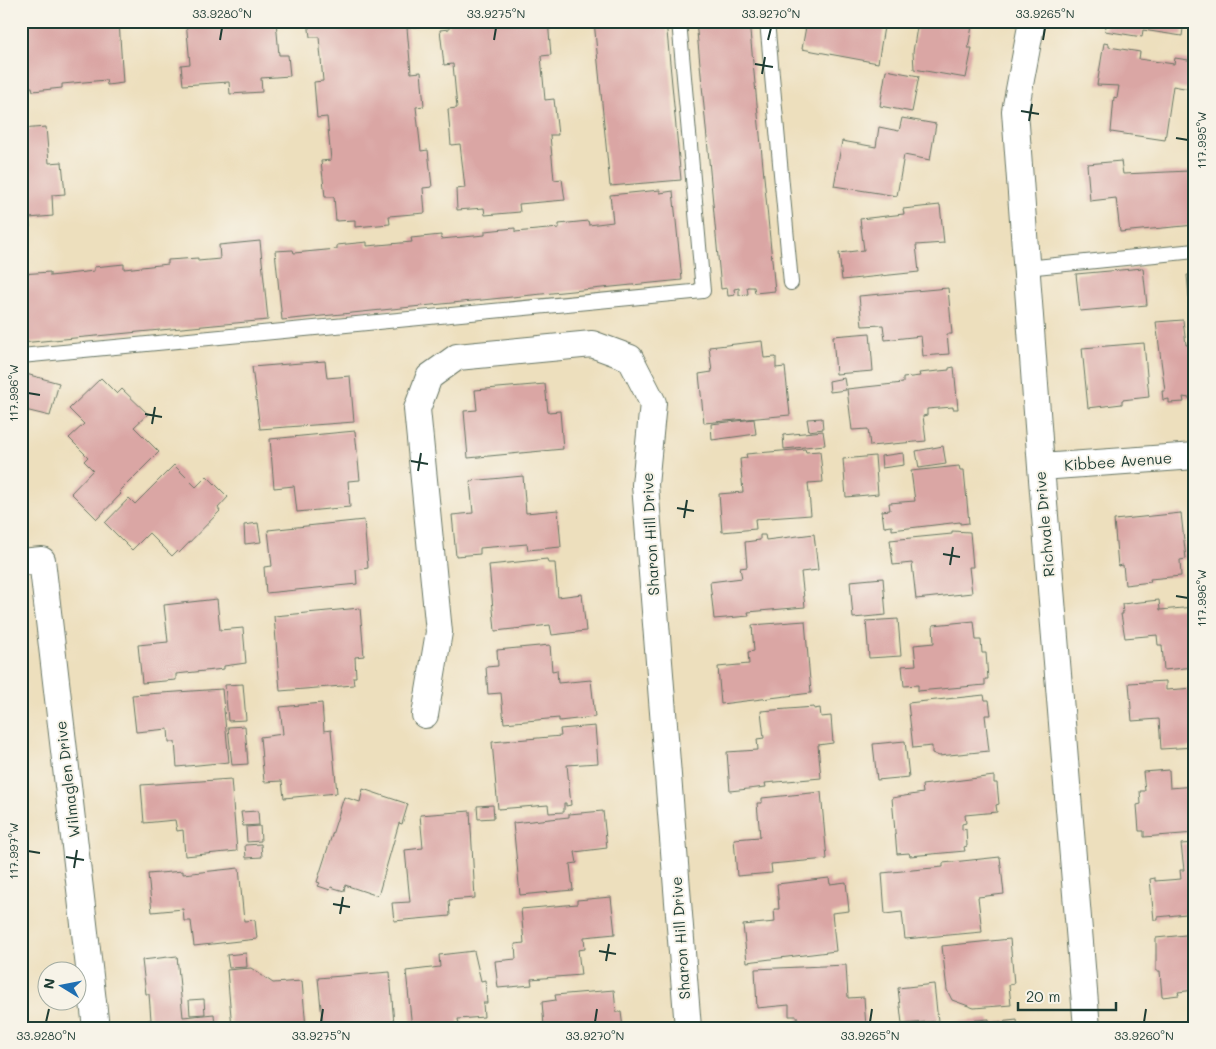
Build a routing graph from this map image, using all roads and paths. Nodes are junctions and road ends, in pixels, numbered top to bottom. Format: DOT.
graph roads {
  1 [pos="679,21"];
  2 [pos="767,21"];
  3 [pos="1032,21"];
  4 [pos="1195,251"];
  5 [pos="1026,268"];
  6 [pos="791,283"];
  7 [pos="21,356"];
  8 [pos="1195,456"];
  9 [pos="1041,467"];
  10 [pos="32,561"];
  11 [pos="425,715"];
  12 [pos="96,1028"];
  13 [pos="688,1028"];
  14 [pos="1087,1028"];
  1 -- 7 [label="lane"];
  2 -- 6 [label="lane"];
  3 -- 5 [label="street, Richvale Drive"];
  4 -- 5 [label="lane"];
  5 -- 9 [label="street, Richvale Drive"];
  8 -- 9 [label="street, Kibbee Avenue"];
  9 -- 14 [label="street, Richvale Drive"];
  10 -- 12 [label="street, Wilmaglen Drive"];
  11 -- 13 [label="street, Sharon Hill Drive"];
}
